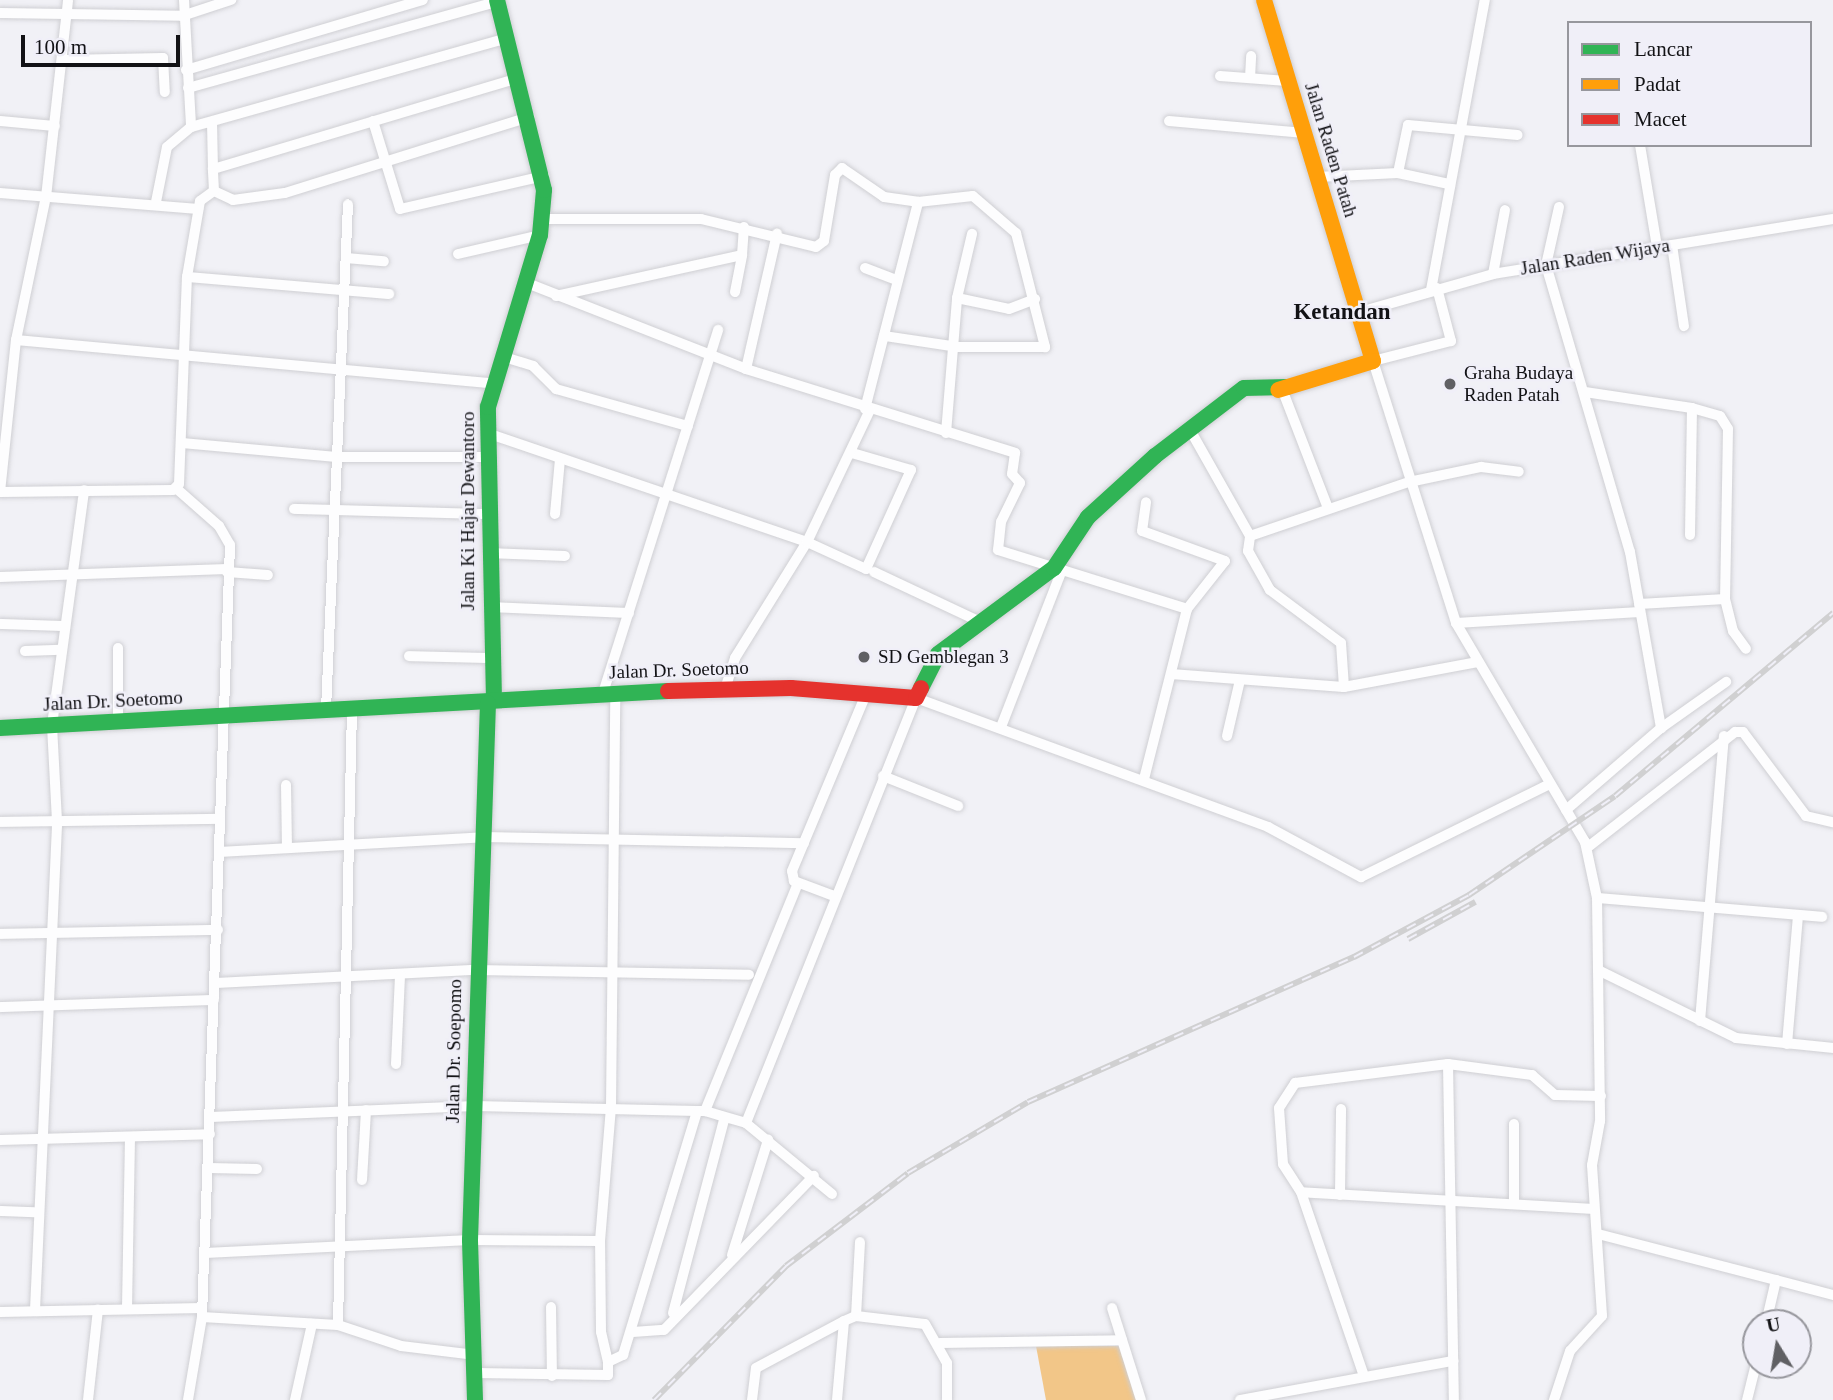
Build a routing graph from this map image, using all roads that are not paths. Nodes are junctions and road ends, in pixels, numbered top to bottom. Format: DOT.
graph roads {
  1 [pos="68,0"];
  2 [pos="184,0"];
  3 [pos="232,0"];
  4 [pos="423,0"];
  5 [pos="1264,0"];
  6 [pos="1485,0"];
  7 [pos="497,1"];
  8 [pos="0,13"];
  9 [pos="183,16"];
  10 [pos="68,17"];
  11 [pos="508,38"];
  12 [pos="1251,55"];
  13 [pos="64,60"];
  14 [pos="186,70"];
  15 [pos="1220,76"];
  16 [pos="519,78"];
  17 [pos="1250,78"];
  18 [pos="1287,81"];
  19 [pos="188,88"];
  20 [pos="165,92"];
  21 [pos="529,117"];
  22 [pos="0,121"];
  23 [pos="373,121"];
  24 [pos="1169,121"];
  25 [pos="212,122"];
  26 [pos="55,126"];
  27 [pos="191,127"];
  28 [pos="1462,127"];
  29 [pos="1304,133"];
  30 [pos="1518,135"];
  31 [pos="1640,147"];
  32 [pos="384,162"];
  33 [pos="213,169"];
  34 [pos="1398,173"];
  35 [pos="544,176"];
  36 [pos="1317,177"];
  37 [pos="1449,184"];
  38 [pos="214,191"];
  39 [pos="0,193"];
  40 [pos="46,197"];
  41 [pos="156,202"];
  42 [pos="918,202"];
  43 [pos="348,204"];
  44 [pos="1559,207"];
  45 [pos="198,209"];
  46 [pos="1505,210"];
  47 [pos="1833,219"];
  48 [pos="541,227"];
  49 [pos="744,227"];
  50 [pos="777,234"];
  51 [pos="972,234"];
  52 [pos="1672,245"];
  53 [pos="1657,247"];
  54 [pos="458,254"];
  55 [pos="742,255"];
  56 [pos="346,258"];
  57 [pos="384,261"];
  58 [pos="1546,265"];
  59 [pos="865,268"];
  60 [pos="1493,274"];
  61 [pos="187,277"];
  62 [pos="897,280"];
  63 [pos="527,283"];
  64 [pos="1434,289"];
  65 [pos="345,290"];
  66 [pos="735,292"];
  67 [pos="388,294"];
  68 [pos="555,296"];
  69 [pos="957,298"];
  70 [pos="1035,299"];
  71 [pos="1360,312"];
  72 [pos="1684,326"];
  73 [pos="718,330"];
  74 [pos="884,336"];
  75 [pos="16,340"];
  76 [pos="958,347"];
  77 [pos="183,350"];
  78 [pos="709,355"];
  79 [pos="501,356"];
  80 [pos="1373,361"];
  81 [pos="341,367"];
  82 [pos="746,369"];
  83 [pos="0,373"];
  84 [pos="13,375"];
  85 [pos="492,383"];
  86 [pos="1284,388"];
  87 [pos="1585,393"];
  88 [pos="1692,408"];
  89 [pos="868,409"];
  90 [pos="688,426"];
  91 [pos="1189,428"];
  92 [pos="487,433"];
  93 [pos="946,433"];
  94 [pos="181,443"];
  95 [pos="852,453"];
  96 [pos="336,457"];
  97 [pos="487,457"];
  98 [pos="560,459"];
  99 [pos="1519,472"];
  100 [pos="1409,482"];
  101 [pos="177,489"];
  102 [pos="84,490"];
  103 [pos="0,492"];
  104 [pos="667,498"];
  105 [pos="1146,502"];
  106 [pos="1328,508"];
  107 [pos="293,509"];
  108 [pos="335,513"];
  109 [pos="487,514"];
  110 [pos="555,514"];
  111 [pos="1690,535"];
  112 [pos="1250,536"];
  113 [pos="807,542"];
  114 [pos="488,553"];
  115 [pos="565,556"];
  116 [pos="227,570"];
  117 [pos="1057,570"];
  118 [pos="874,572"];
  119 [pos="268,575"];
  120 [pos="74,576"];
  121 [pos="0,577"];
  122 [pos="1725,599"];
  123 [pos="489,607"];
  124 [pos="1639,608"];
  125 [pos="1187,609"];
  126 [pos="629,613"];
  127 [pos="978,621"];
  128 [pos="1456,623"];
  129 [pos="0,624"];
  130 [pos="64,626"];
  131 [pos="118,648"];
  132 [pos="61,649"];
  133 [pos="1746,649"];
  134 [pos="25,651"];
  135 [pos="410,656"];
  136 [pos="492,657"];
  137 [pos="1478,662"];
  138 [pos="1171,674"];
  139 [pos="1240,680"];
  140 [pos="1726,682"];
  141 [pos="1344,687"];
  142 [pos="725,690"];
  143 [pos="609,693"];
  144 [pos="866,694"];
  145 [pos="916,698"];
  146 [pos="491,702"];
  147 [pos="326,710"];
  148 [pos="352,710"];
  149 [pos="222,717"];
  150 [pos="118,721"];
  151 [pos="52,725"];
  152 [pos="0,727"];
  153 [pos="1001,727"];
  154 [pos="1661,728"];
  155 [pos="1227,736"];
  156 [pos="1724,736"];
  157 [pos="883,776"];
  158 [pos="1144,779"];
  159 [pos="1550,784"];
  160 [pos="286,785"];
  161 [pos="958,806"];
  162 [pos="1566,810"];
  163 [pos="219,819"];
  164 [pos="57,821"];
  165 [pos="0,822"];
  166 [pos="1833,822"];
  167 [pos="484,837"];
  168 [pos="615,837"];
  169 [pos="804,843"];
  170 [pos="350,844"];
  171 [pos="1588,847"];
  172 [pos="287,848"];
  173 [pos="219,852"];
  174 [pos="798,883"];
  175 [pos="834,896"];
  176 [pos="1597,898"];
  177 [pos="1712,904"];
  178 [pos="1798,915"];
  179 [pos="1822,917"];
  180 [pos="218,930"];
  181 [pos="0,934"];
  182 [pos="50,934"];
  183 [pos="1598,970"];
  184 [pos="476,971"];
  185 [pos="609,973"];
  186 [pos="400,975"];
  187 [pos="749,975"];
  188 [pos="348,978"];
  189 [pos="216,983"];
  190 [pos="215,1000"];
  191 [pos="45,1005"];
  192 [pos="0,1007"];
  193 [pos="1700,1021"];
  194 [pos="1787,1044"];
  195 [pos="1833,1048"];
  196 [pos="1448,1063"];
  197 [pos="396,1064"];
  198 [pos="1601,1096"];
  199 [pos="475,1105"];
  200 [pos="611,1105"];
  201 [pos="1340,1109"];
  202 [pos="366,1110"];
  203 [pos="343,1111"];
  204 [pos="701,1111"];
  205 [pos="211,1117"];
  206 [pos="724,1119"];
  207 [pos="746,1123"];
  208 [pos="1514,1124"];
  209 [pos="210,1134"];
  210 [pos="130,1136"];
  211 [pos="0,1140"];
  212 [pos="40,1140"];
  213 [pos="768,1140"];
  214 [pos="209,1168"];
  215 [pos="257,1169"];
  216 [pos="814,1176"];
  217 [pos="362,1180"];
  218 [pos="1301,1192"];
  219 [pos="832,1194"];
  220 [pos="1340,1195"];
  221 [pos="1451,1199"];
  222 [pos="1514,1202"];
  223 [pos="1594,1209"];
  224 [pos="0,1211"];
  225 [pos="36,1212"];
  226 [pos="1598,1234"];
  227 [pos="470,1240"];
  228 [pos="600,1241"];
  229 [pos="860,1242"];
  230 [pos="338,1246"];
  231 [pos="205,1253"];
  232 [pos="732,1256"];
  233 [pos="1776,1280"];
  234 [pos="1833,1294"];
  235 [pos="551,1307"];
  236 [pos="1112,1308"];
  237 [pos="1769,1309"];
  238 [pos="35,1310"];
  239 [pos="98,1310"];
  240 [pos="127,1310"];
  241 [pos="0,1311"];
  242 [pos="202,1313"];
  243 [pos="673,1314"];
  244 [pos="856,1316"];
  245 [pos="844,1321"];
  246 [pos="312,1324"];
  247 [pos="338,1325"];
  248 [pos="633,1332"];
  249 [pos="1122,1340"];
  250 [pos="940,1343"];
  251 [pos="475,1355"];
  252 [pos="1453,1361"];
  253 [pos="608,1362"];
  254 [pos="476,1373"];
  255 [pos="552,1376"];
  256 [pos="1364,1376"];
  257 [pos="1752,1379"];
  258 [pos="1245,1399"];
  259 [pos="88,1400"];
  260 [pos="188,1400"];
  261 [pos="295,1400"];
  262 [pos="475,1400"];
  263 [pos="752,1400"];
  264 [pos="837,1400"];
  265 [pos="947,1400"];
  266 [pos="1140,1400"];
  267 [pos="1454,1400"];
  268 [pos="1554,1400"];
  269 [pos="1746,1400"];
  1 -- 10 [label="street"];
  2 -- 9 [label="street"];
  3 -- 9 [label="street"];
  4 -- 14 [label="street"];
  5 -- 18 [label="street, Jalan Raden Patah"];
  6 -- 28 [label="street"];
  7 -- 11 [label="street, Jalan Ki Hajar Dewantoro"];
  7 -- 19 [label="street"];
  8 -- 10 [label="street"];
  9 -- 10 [label="street"];
  9 -- 14 [label="street"];
  10 -- 13 [label="street"];
  11 -- 16 [label="street, Jalan Ki Hajar Dewantoro"];
  11 -- 25 [label="street"];
  12 -- 17 [label="street"];
  13 -- 20 [label="street"];
  13 -- 26 [label="street"];
  14 -- 19 [label="street"];
  15 -- 17 [label="street"];
  16 -- 21 [label="street, Jalan Ki Hajar Dewantoro"];
  16 -- 23 [label="street"];
  17 -- 18 [label="street"];
  18 -- 29 [label="street, Jalan Raden Patah"];
  19 -- 27 [label="street"];
  21 -- 32 [label="street"];
  21 -- 35 [label="street, Jalan Ki Hajar Dewantoro"];
  22 -- 26 [label="street"];
  23 -- 32 [label="street"];
  23 -- 33 [label="street"];
  24 -- 29 [label="street"];
  25 -- 27 [label="street"];
  25 -- 33 [label="street"];
  26 -- 40 [label="street"];
  27 -- 41 [label="street"];
  28 -- 30 [label="street"];
  28 -- 34 [label="street"];
  28 -- 37 [label="street"];
  29 -- 36 [label="street, Jalan Raden Patah"];
  31 -- 53 [label="street"];
  32 -- 35 [label="street"];
  32 -- 38 [label="street"];
  33 -- 38 [label="street"];
  34 -- 36 [label="street"];
  34 -- 37 [label="street"];
  35 -- 48 [label="street, Jalan Ki Hajar Dewantoro"];
  36 -- 71 [label="street, Jalan Raden Patah"];
  37 -- 64 [label="street"];
  38 -- 45 [label="street"];
  39 -- 40 [label="street"];
  40 -- 41 [label="street"];
  40 -- 75 [label="street"];
  41 -- 45 [label="street"];
  42 -- 50 [label="street"];
  42 -- 62 [label="street"];
  42 -- 70 [label="street"];
  43 -- 56 [label="street"];
  44 -- 58 [label="street"];
  45 -- 61 [label="street"];
  46 -- 60 [label="street"];
  47 -- 52 [label="street, Jalan Raden Wijaya"];
  48 -- 49 [label="street"];
  48 -- 54 [label="street"];
  48 -- 63 [label="street, Jalan Ki Hajar Dewantoro"];
  49 -- 50 [label="street"];
  49 -- 55 [label="street"];
  50 -- 82 [label="street"];
  51 -- 69 [label="street"];
  52 -- 53 [label="street, Jalan Raden Wijaya"];
  52 -- 72 [label="street"];
  53 -- 58 [label="street, Jalan Raden Wijaya"];
  55 -- 66 [label="street"];
  55 -- 68 [label="street"];
  56 -- 57 [label="street"];
  56 -- 65 [label="street"];
  58 -- 60 [label="street, Jalan Raden Wijaya"];
  58 -- 87 [label="street"];
  59 -- 62 [label="street"];
  60 -- 64 [label="street, Jalan Raden Wijaya"];
  61 -- 65 [label="street"];
  61 -- 77 [label="street"];
  62 -- 74 [label="street"];
  63 -- 68 [label="street"];
  63 -- 79 [label="street, Jalan Ki Hajar Dewantoro"];
  64 -- 71 [label="street, Jalan Raden Wijaya"];
  64 -- 80 [label="street"];
  65 -- 67 [label="street"];
  65 -- 81 [label="street"];
  68 -- 78 [label="street"];
  69 -- 70 [label="street"];
  69 -- 76 [label="street"];
  70 -- 76 [label="street"];
  71 -- 80 [label="street, Jalan Raden Patah"];
  73 -- 78 [label="street"];
  74 -- 76 [label="street"];
  74 -- 89 [label="street"];
  75 -- 77 [label="street"];
  75 -- 84 [label="street"];
  76 -- 93 [label="street"];
  77 -- 81 [label="street"];
  77 -- 94 [label="street"];
  78 -- 82 [label="street"];
  78 -- 90 [label="street"];
  79 -- 85 [label="street, Jalan Ki Hajar Dewantoro"];
  79 -- 90 [label="street"];
  80 -- 86 [label="street"];
  80 -- 100 [label="street"];
  81 -- 85 [label="street"];
  81 -- 96 [label="street"];
  82 -- 89 [label="street"];
  83 -- 84 [label="street"];
  84 -- 103 [label="street"];
  85 -- 92 [label="street, Jalan Ki Hajar Dewantoro"];
  86 -- 91 [label="street"];
  86 -- 106 [label="street"];
  87 -- 88 [label="street"];
  87 -- 124 [label="street"];
  88 -- 111 [label="street"];
  88 -- 122 [label="street"];
  89 -- 93 [label="street"];
  89 -- 95 [label="street"];
  90 -- 104 [label="street"];
  91 -- 112 [label="street"];
  91 -- 117 [label="street"];
  92 -- 97 [label="street, Jalan Ki Hajar Dewantoro"];
  92 -- 98 [label="street"];
  93 -- 117 [label="street"];
  94 -- 96 [label="street"];
  94 -- 101 [label="street"];
  95 -- 113 [label="street"];
  95 -- 113 [label="street"];
  96 -- 97 [label="street"];
  96 -- 108 [label="street"];
  97 -- 109 [label="street, Jalan Ki Hajar Dewantoro"];
  98 -- 104 [label="street"];
  98 -- 110 [label="street"];
  99 -- 100 [label="street"];
  100 -- 106 [label="street"];
  100 -- 128 [label="street"];
  101 -- 102 [label="street"];
  101 -- 116 [label="street"];
  102 -- 103 [label="street"];
  102 -- 120 [label="street"];
  104 -- 113 [label="street"];
  104 -- 126 [label="street"];
  105 -- 125 [label="street"];
  106 -- 112 [label="street"];
  107 -- 108 [label="street"];
  108 -- 109 [label="street"];
  108 -- 147 [label="street"];
  109 -- 114 [label="street, Jalan Ki Hajar Dewantoro"];
  112 -- 141 [label="street"];
  113 -- 142 [label="street"];
  114 -- 115 [label="street"];
  114 -- 123 [label="street, Jalan Ki Hajar Dewantoro"];
  116 -- 119 [label="street"];
  116 -- 120 [label="street"];
  116 -- 149 [label="street"];
  117 -- 125 [label="street"];
  117 -- 127 [label="street"];
  117 -- 153 [label="street"];
  118 -- 127 [label="street"];
  120 -- 121 [label="street"];
  120 -- 130 [label="street"];
  122 -- 124 [label="street"];
  122 -- 133 [label="street"];
  123 -- 126 [label="street"];
  123 -- 136 [label="street, Jalan Ki Hajar Dewantoro"];
  124 -- 128 [label="street"];
  124 -- 154 [label="street"];
  125 -- 138 [label="street"];
  126 -- 143 [label="street"];
  127 -- 145 [label="street"];
  128 -- 137 [label="street"];
  129 -- 130 [label="street"];
  130 -- 132 [label="street"];
  131 -- 150 [label="street"];
  132 -- 134 [label="street"];
  132 -- 151 [label="street"];
  135 -- 136 [label="street"];
  136 -- 146 [label="street, Jalan Ki Hajar Dewantoro"];
  137 -- 141 [label="street"];
  137 -- 159 [label="street"];
  138 -- 139 [label="street"];
  138 -- 158 [label="street"];
  139 -- 141 [label="street"];
  139 -- 155 [label="street"];
  140 -- 154 [label="street"];
  142 -- 143 [label="street, Jalan Dr. Soetomo"];
  142 -- 144 [label="street, Jalan Dr. Soetomo"];
  143 -- 146 [label="street, Jalan Dr. Soetomo"];
  143 -- 168 [label="street"];
  144 -- 145 [label="street, Jalan Dr. Soetomo"];
  144 -- 169 [label="street"];
  145 -- 153 [label="street"];
  145 -- 157 [label="street"];
  146 -- 148 [label="street, Jalan Dr. Soetomo"];
  146 -- 167 [label="street, Jalan Dr. Soepomo"];
  147 -- 148 [label="street, Jalan Dr. Soetomo"];
  147 -- 149 [label="street, Jalan Dr. Soetomo"];
  148 -- 170 [label="street"];
  149 -- 150 [label="street, Jalan Dr. Soetomo"];
  149 -- 163 [label="street"];
  150 -- 151 [label="street, Jalan Dr. Soetomo"];
  151 -- 152 [label="street, Jalan Dr. Soetomo"];
  151 -- 164 [label="street"];
  153 -- 158 [label="street"];
  154 -- 162 [label="street"];
  156 -- 166 [label="street"];
  156 -- 171 [label="street"];
  156 -- 177 [label="street"];
  157 -- 161 [label="street"];
  157 -- 175 [label="street"];
  158 -- 159 [label="street"];
  159 -- 162 [label="street"];
  160 -- 172 [label="street"];
  162 -- 171 [label="street"];
  163 -- 164 [label="street"];
  163 -- 173 [label="street"];
  164 -- 165 [label="street"];
  164 -- 182 [label="street"];
  167 -- 168 [label="street"];
  167 -- 170 [label="street"];
  167 -- 184 [label="street, Jalan Dr. Soepomo"];
  168 -- 169 [label="street"];
  168 -- 185 [label="street"];
  169 -- 174 [label="street"];
  170 -- 172 [label="street"];
  170 -- 188 [label="street"];
  171 -- 176 [label="street"];
  172 -- 173 [label="street"];
  173 -- 180 [label="street"];
  174 -- 175 [label="street"];
  174 -- 204 [label="street"];
  175 -- 207 [label="street"];
  176 -- 177 [label="street"];
  176 -- 183 [label="street"];
  177 -- 178 [label="street"];
  177 -- 193 [label="street"];
  178 -- 179 [label="street"];
  178 -- 194 [label="street"];
  180 -- 182 [label="street"];
  180 -- 189 [label="street"];
  181 -- 182 [label="street"];
  182 -- 191 [label="street"];
  183 -- 193 [label="street"];
  183 -- 198 [label="street"];
  184 -- 185 [label="street"];
  184 -- 186 [label="street"];
  184 -- 199 [label="street, Jalan Dr. Soepomo"];
  185 -- 187 [label="street"];
  185 -- 200 [label="street"];
  186 -- 188 [label="street"];
  186 -- 197 [label="street"];
  188 -- 189 [label="street"];
  188 -- 203 [label="street"];
  189 -- 190 [label="street"];
  190 -- 191 [label="street"];
  190 -- 205 [label="street"];
  191 -- 192 [label="street"];
  191 -- 212 [label="street"];
  193 -- 194 [label="street"];
  194 -- 195 [label="street"];
  196 -- 198 [label="street"];
  196 -- 218 [label="street"];
  196 -- 221 [label="street"];
  198 -- 223 [label="street"];
  199 -- 200 [label="street"];
  199 -- 202 [label="street"];
  199 -- 227 [label="street, Jalan Dr. Soepomo"];
  200 -- 204 [label="street"];
  200 -- 228 [label="street"];
  201 -- 220 [label="street"];
  202 -- 203 [label="street"];
  202 -- 217 [label="street"];
  203 -- 205 [label="street"];
  203 -- 230 [label="street"];
  204 -- 206 [label="street"];
  204 -- 248 [label="street"];
  205 -- 209 [label="street"];
  206 -- 207 [label="street"];
  206 -- 243 [label="street"];
  207 -- 213 [label="street"];
  208 -- 222 [label="street"];
  209 -- 210 [label="street"];
  209 -- 214 [label="street"];
  210 -- 212 [label="street"];
  210 -- 240 [label="street"];
  211 -- 212 [label="street"];
  212 -- 225 [label="street"];
  213 -- 216 [label="street"];
  213 -- 232 [label="street"];
  214 -- 215 [label="street"];
  214 -- 231 [label="street"];
  216 -- 219 [label="street"];
  216 -- 232 [label="street"];
  218 -- 220 [label="street"];
  218 -- 256 [label="street"];
  220 -- 221 [label="street"];
  221 -- 222 [label="street"];
  221 -- 252 [label="street"];
  222 -- 223 [label="street"];
  223 -- 226 [label="street"];
  224 -- 225 [label="street"];
  225 -- 238 [label="street"];
  226 -- 233 [label="street"];
  226 -- 268 [label="street"];
  227 -- 228 [label="street"];
  227 -- 230 [label="street"];
  227 -- 251 [label="street, Jalan Dr. Soepomo"];
  228 -- 253 [label="street"];
  229 -- 244 [label="street"];
  230 -- 231 [label="street"];
  230 -- 247 [label="street"];
  231 -- 242 [label="street"];
  232 -- 243 [label="street"];
  233 -- 234 [label="street"];
  233 -- 237 [label="street"];
  235 -- 255 [label="street"];
  236 -- 249 [label="street"];
  238 -- 239 [label="street"];
  238 -- 241 [label="street"];
  239 -- 240 [label="street"];
  239 -- 259 [label="street"];
  240 -- 242 [label="street"];
  242 -- 246 [label="street"];
  242 -- 260 [label="street"];
  243 -- 248 [label="street"];
  244 -- 245 [label="street"];
  244 -- 250 [label="street"];
  245 -- 263 [label="street"];
  245 -- 264 [label="street"];
  246 -- 247 [label="street"];
  246 -- 261 [label="street"];
  247 -- 251 [label="street"];
  248 -- 253 [label="street"];
  249 -- 250 [label="street"];
  249 -- 266 [label="street"];
  250 -- 265 [label="street"];
  251 -- 254 [label="street, Jalan Dr. Soepomo"];
  252 -- 256 [label="street"];
  252 -- 267 [label="street"];
  253 -- 255 [label="street"];
  254 -- 255 [label="street"];
  254 -- 262 [label="street, Jalan Dr. Soepomo"];
  256 -- 258 [label="street"];
  257 -- 269 [label="street"];
}
